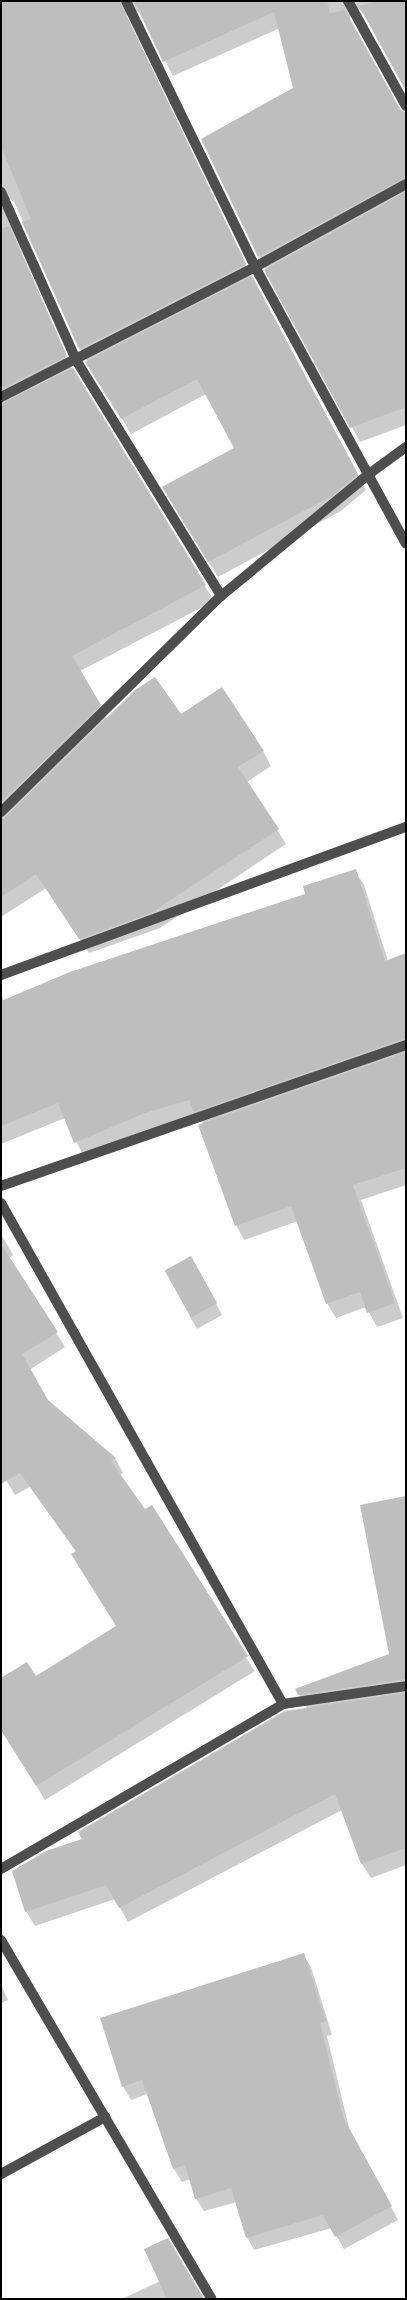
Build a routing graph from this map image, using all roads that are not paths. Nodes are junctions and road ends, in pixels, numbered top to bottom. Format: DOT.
graph roads {
  1 [pos="126,1"];
  2 [pos="348,1"];
  3 [pos="406,106"];
  4 [pos="406,184"];
  5 [pos="1,192"];
  6 [pos="255,267"];
  7 [pos="76,360"];
  8 [pos="1,397"];
  9 [pos="406,447"];
  10 [pos="369,474"];
  11 [pos="406,544"];
  12 [pos="221,596"];
  13 [pos="1,812"];
  14 [pos="406,827"];
  15 [pos="1,975"];
  16 [pos="406,1045"];
  17 [pos="1,1186"];
  18 [pos="1,1203"];
  19 [pos="406,1686"];
  20 [pos="283,1704"];
  21 [pos="1,1870"];
  22 [pos="1,1940"];
  23 [pos="105,2117"];
  24 [pos="1,2174"];
  25 [pos="212,2299"];
  1 -- 6 [label="street"];
  2 -- 3 [label="street"];
  4 -- 6 [label="street"];
  5 -- 7 [label="street"];
  6 -- 7 [label="street"];
  6 -- 10 [label="street"];
  7 -- 8 [label="street"];
  7 -- 12 [label="street"];
  9 -- 10 [label="street"];
  10 -- 11 [label="street"];
  10 -- 12 [label="street"];
  12 -- 13 [label="street"];
  14 -- 15 [label="street"];
  16 -- 17 [label="street"];
  18 -- 20 [label="street"];
  19 -- 20 [label="street"];
  20 -- 21 [label="street"];
  22 -- 23 [label="street"];
  23 -- 24 [label="street"];
  23 -- 25 [label="street"];
}
